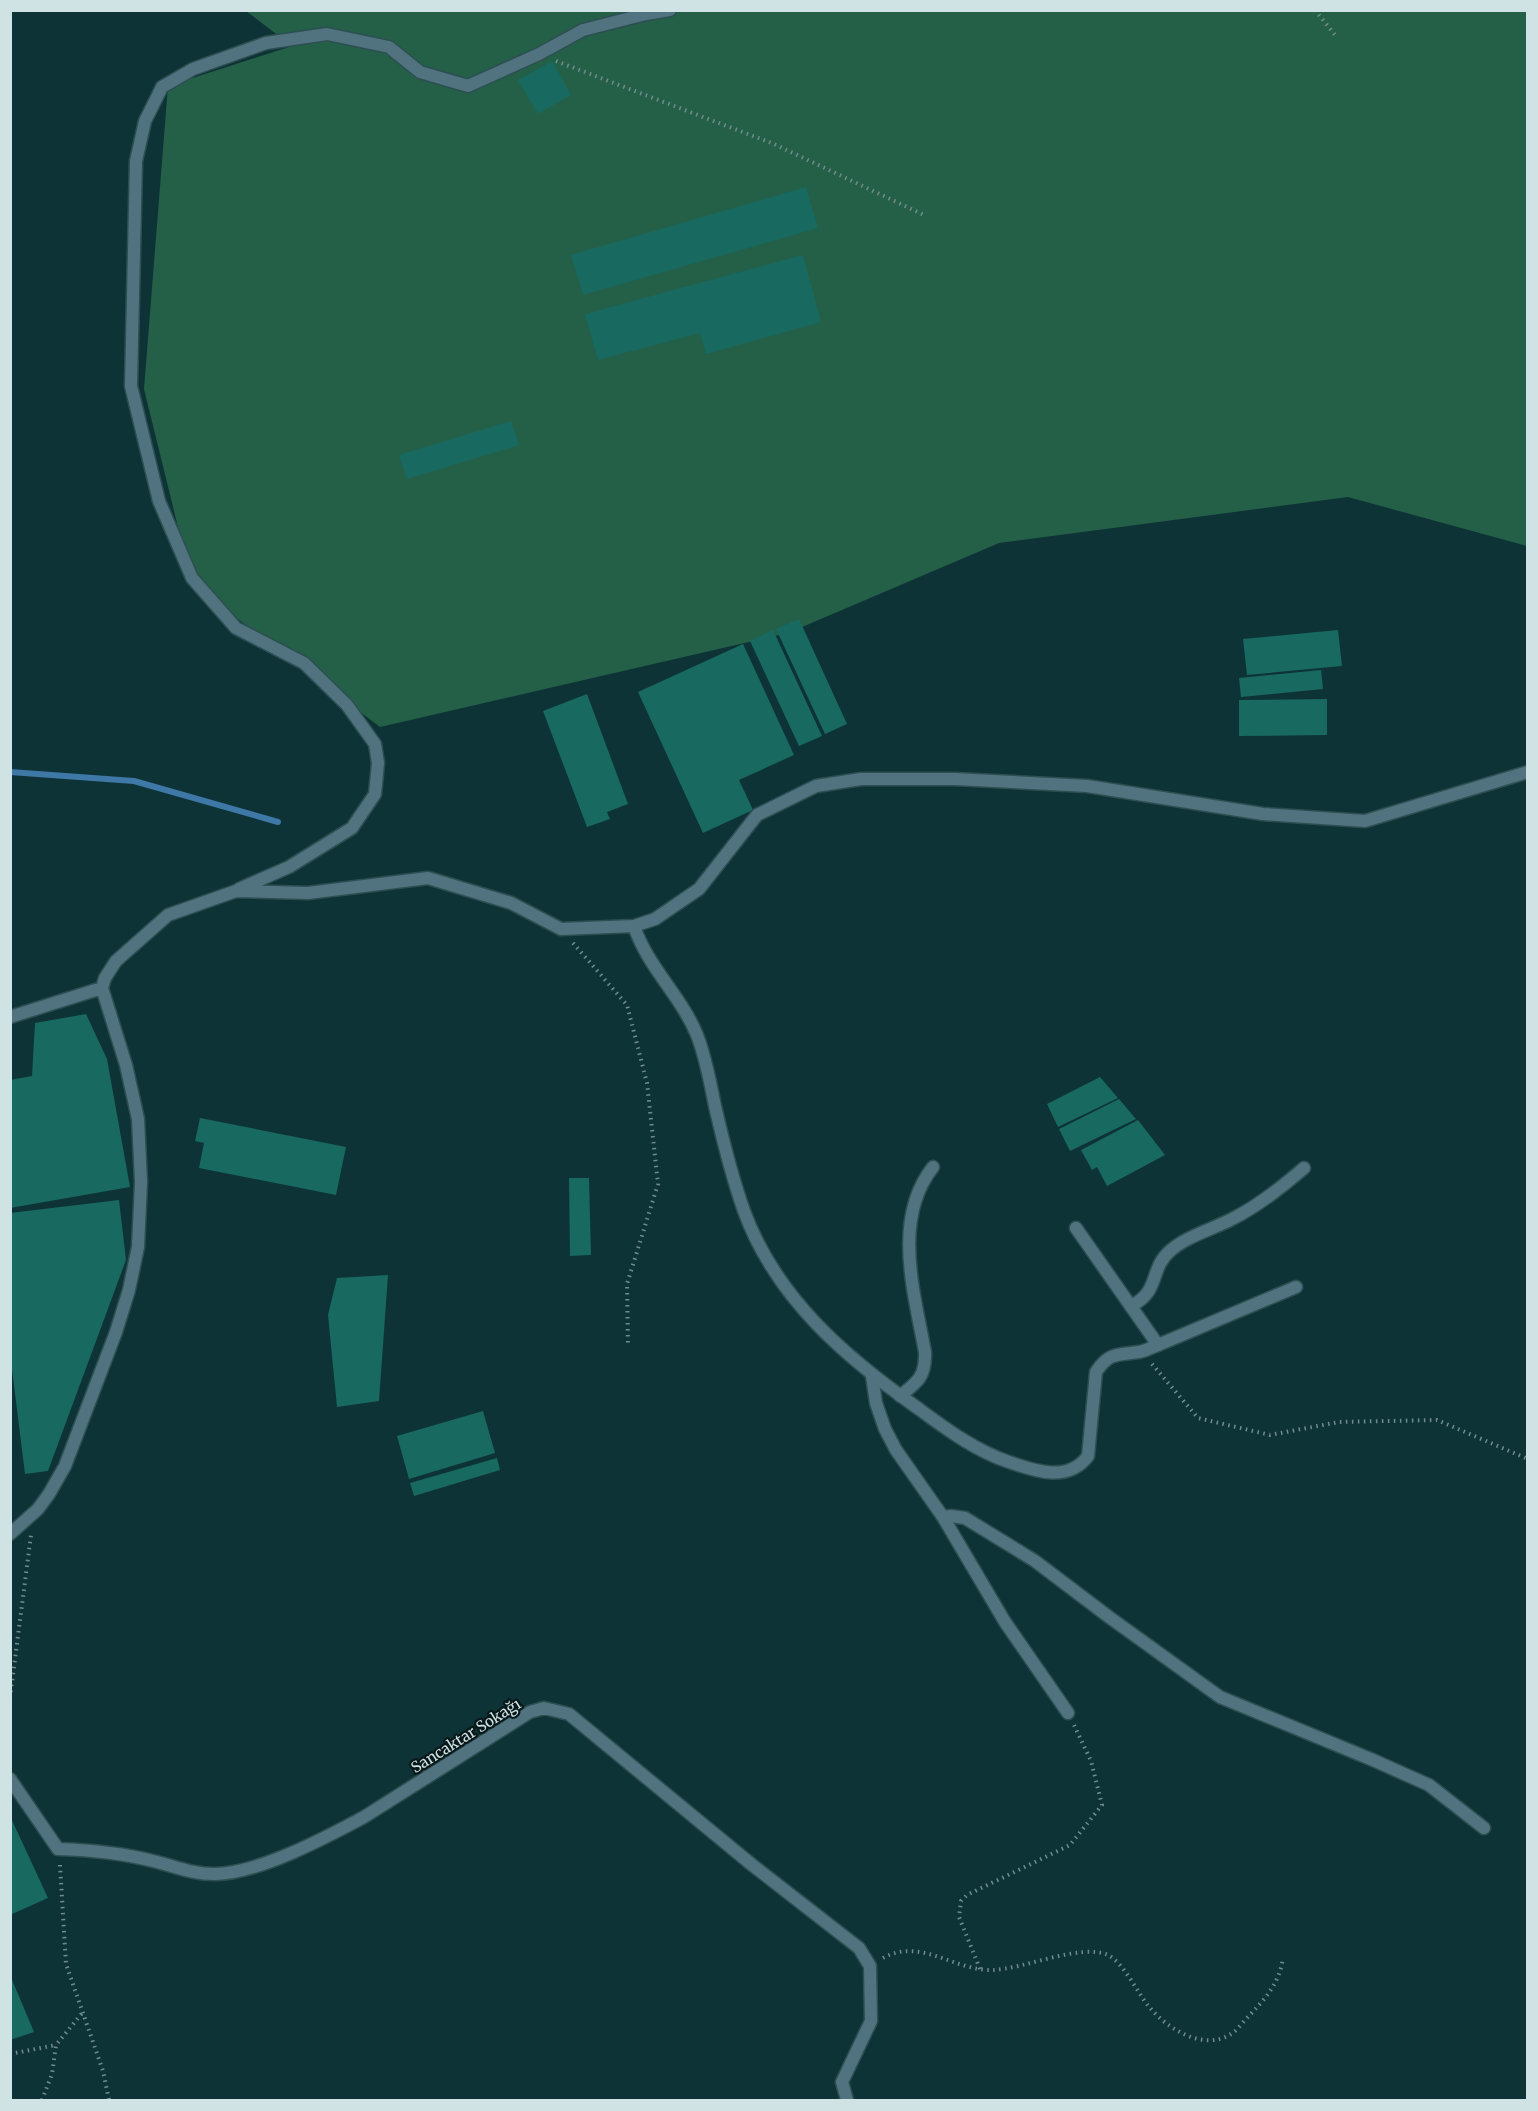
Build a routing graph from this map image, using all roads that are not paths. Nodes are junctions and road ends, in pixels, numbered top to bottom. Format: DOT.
graph roads {
  1 [pos="670,10"];
  2 [pos="1527,772"];
  3 [pos="236,891"];
  4 [pos="634,926"];
  5 [pos="102,988"];
  6 [pos="10,1017"];
  7 [pos="933,1167"];
  8 [pos="1304,1168"];
  9 [pos="1076,1228"];
  10 [pos="1296,1287"];
  11 [pos="1131,1306"];
  12 [pos="1158,1345"];
  13 [pos="872,1376"];
  14 [pos="900,1396"];
  15 [pos="943,1517"];
  16 [pos="10,1534"];
  17 [pos="1068,1713"];
  18 [pos="10,1779"];
  19 [pos="1484,1828"];
  20 [pos="847,2100"];
  1 -- 3 [label="street"];
  2 -- 4 [label="street"];
  3 -- 4 [label="street"];
  3 -- 5 [label="street"];
  4 -- 13 [label="street"];
  5 -- 6 [label="street"];
  5 -- 16 [label="street"];
  7 -- 14 [label="street"];
  8 -- 11 [label="street"];
  9 -- 11 [label="street"];
  10 -- 12 [label="street"];
  11 -- 12 [label="street"];
  12 -- 14 [label="street"];
  13 -- 14 [label="street"];
  13 -- 15 [label="street"];
  15 -- 17 [label="street"];
  15 -- 19 [label="street"];
  18 -- 20 [label="street, Sancaktar Sokağı"];
}
